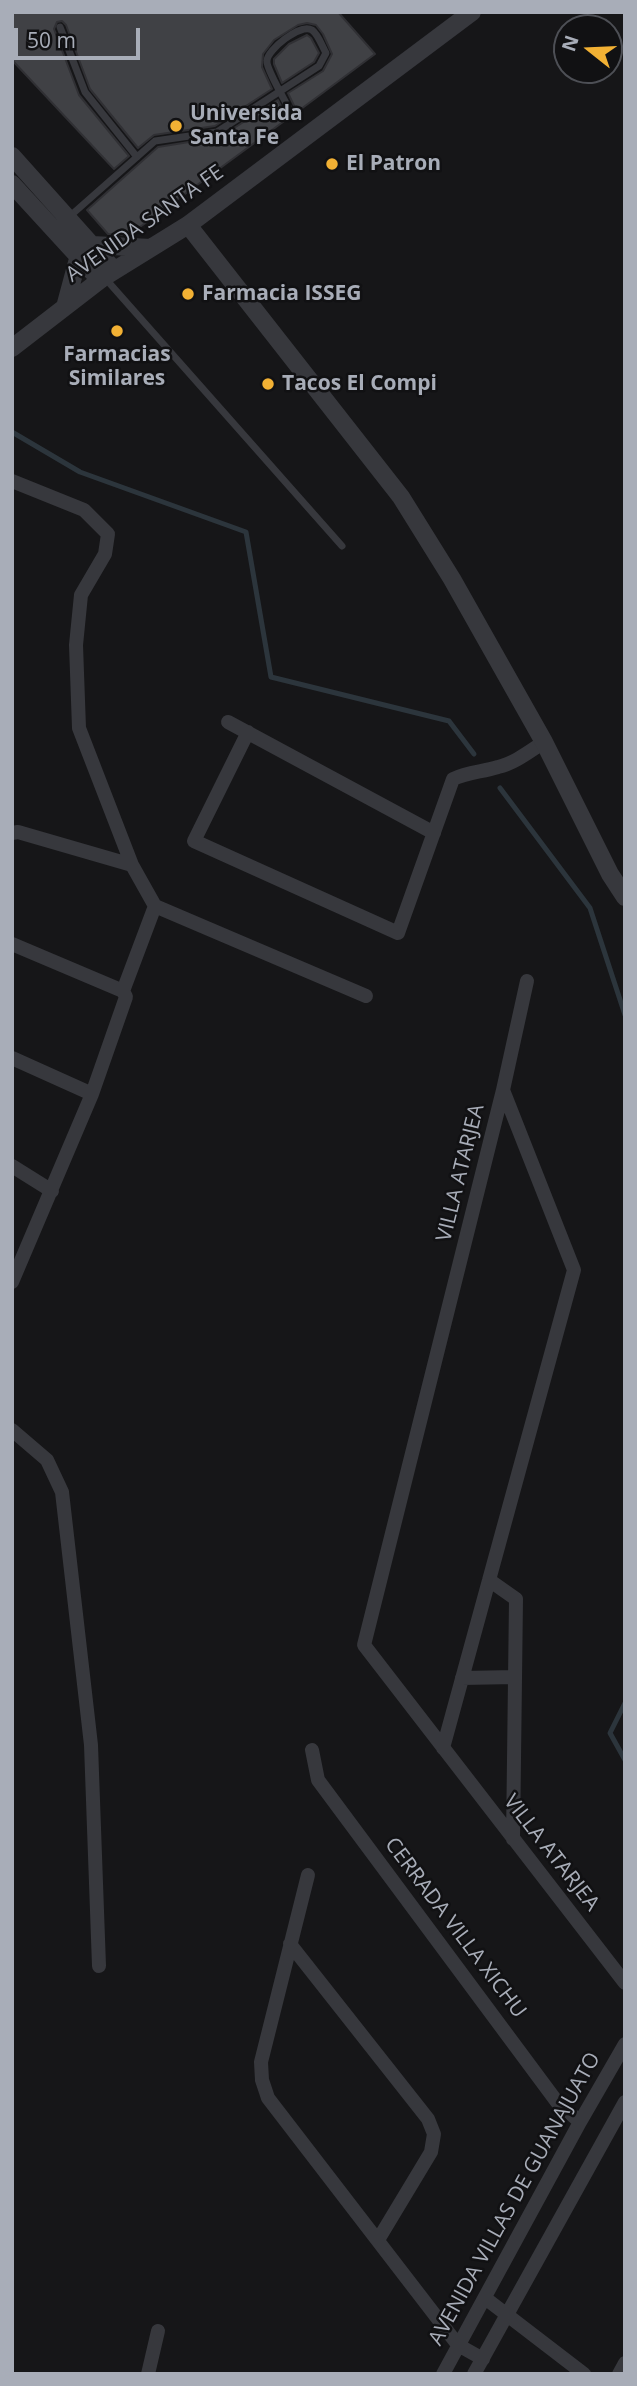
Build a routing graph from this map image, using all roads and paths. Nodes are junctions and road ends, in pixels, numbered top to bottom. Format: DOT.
graph roads {
  1 [pos="472,12"];
  2 [pos="60,27"];
  3 [pos="281,90"];
  4 [pos="292,115"];
  5 [pos="12,156"];
  6 [pos="137,157"];
  7 [pos="12,184"];
  8 [pos="62,224"];
  9 [pos="188,225"];
  10 [pos="151,248"];
  11 [pos="85,250"];
  12 [pos="106,276"];
  13 [pos="65,307"];
  14 [pos="12,348"];
  15 [pos="12,481"];
  16 [pos="342,546"];
  17 [pos="228,722"];
  18 [pos="248,732"];
  19 [pos="544,742"];
  20 [pos="12,833"];
  21 [pos="434,833"];
  22 [pos="132,866"];
  23 [pos="625,897"];
  24 [pos="155,906"];
  25 [pos="12,944"];
  26 [pos="527,981"];
  27 [pos="123,991"];
  28 [pos="366,996"];
  29 [pos="12,1058"];
  30 [pos="503,1090"];
  31 [pos="92,1094"];
  32 [pos="12,1166"];
  33 [pos="52,1191"];
  34 [pos="12,1282"];
  35 [pos="12,1430"];
  36 [pos="489,1580"];
  37 [pos="515,1677"];
  38 [pos="462,1678"];
  39 [pos="443,1748"];
  40 [pos="312,1750"];
  41 [pos="513,1839"];
  42 [pos="308,1875"];
  43 [pos="290,1944"];
  44 [pos="99,1966"];
  45 [pos="625,1983"];
  46 [pos="625,2044"];
  47 [pos="625,2102"];
  48 [pos="580,2122"];
  49 [pos="377,2240"];
  50 [pos="485,2298"];
  51 [pos="506,2315"];
  52 [pos="158,2331"];
  53 [pos="458,2345"];
  54 [pos="483,2359"];
  55 [pos="625,2363"];
  56 [pos="148,2374"];
  57 [pos="443,2374"];
  58 [pos="474,2374"];
  59 [pos="584,2374"];
  60 [pos="619,2374"];
  1 -- 9 [label="street, AVENIDA SANTA FE"];
  2 -- 6 [label="lane"];
  3 -- 3 [label="lane"];
  3 -- 4 [label="lane"];
  3 -- 6 [label="lane"];
  5 -- 8 [label="street"];
  6 -- 8 [label="lane"];
  7 -- 8 [label="street"];
  8 -- 11 [label="street"];
  9 -- 10 [label="street, AVENIDA SANTA FE"];
  9 -- 19 [label="street"];
  10 -- 11 [label="street"];
  10 -- 12 [label="street, AVENIDA SANTA FE"];
  11 -- 12 [label="street"];
  11 -- 13 [label="street"];
  12 -- 13 [label="street, AVENIDA SANTA FE"];
  12 -- 16 [label="lane"];
  13 -- 14 [label="street, AVENIDA SANTA FE"];
  15 -- 22 [label="street"];
  17 -- 18 [label="street"];
  18 -- 21 [label="street"];
  18 -- 21 [label="street"];
  19 -- 21 [label="street"];
  19 -- 23 [label="street"];
  20 -- 22 [label="street"];
  22 -- 24 [label="street"];
  24 -- 27 [label="street"];
  24 -- 28 [label="street"];
  25 -- 27 [label="street"];
  26 -- 30 [label="street"];
  27 -- 31 [label="street"];
  29 -- 31 [label="street"];
  30 -- 36 [label="street, VILLA ATARJEA"];
  30 -- 39 [label="street, VILLA ATARJEA"];
  31 -- 33 [label="street"];
  32 -- 33 [label="street"];
  33 -- 34 [label="street"];
  35 -- 44 [label="street"];
  36 -- 37 [label="street"];
  36 -- 38 [label="street, VILLA ATARJEA"];
  37 -- 38 [label="street"];
  37 -- 41 [label="street"];
  38 -- 39 [label="street, VILLA ATARJEA"];
  39 -- 41 [label="street, VILLA ATARJEA"];
  40 -- 48 [label="street, CERRADA VILLA XICHU"];
  41 -- 45 [label="street, VILLA ATARJEA"];
  42 -- 43 [label="street"];
  43 -- 49 [label="street"];
  43 -- 49 [label="street"];
  46 -- 48 [label="street, AVENIDA VILLAS DE GUANAJUATO"];
  47 -- 51 [label="street"];
  48 -- 50 [label="street, AVENIDA VILLAS DE GUANAJUATO"];
  49 -- 53 [label="street"];
  50 -- 51 [label="street"];
  50 -- 53 [label="street, AVENIDA VILLAS DE GUANAJUATO"];
  51 -- 54 [label="street"];
  51 -- 59 [label="street"];
  52 -- 56 [label="street"];
  53 -- 54 [label="street"];
  53 -- 57 [label="street, AVENIDA VILLAS DE GUANAJUATO"];
  54 -- 58 [label="street"];
  55 -- 60 [label="street"];
}
